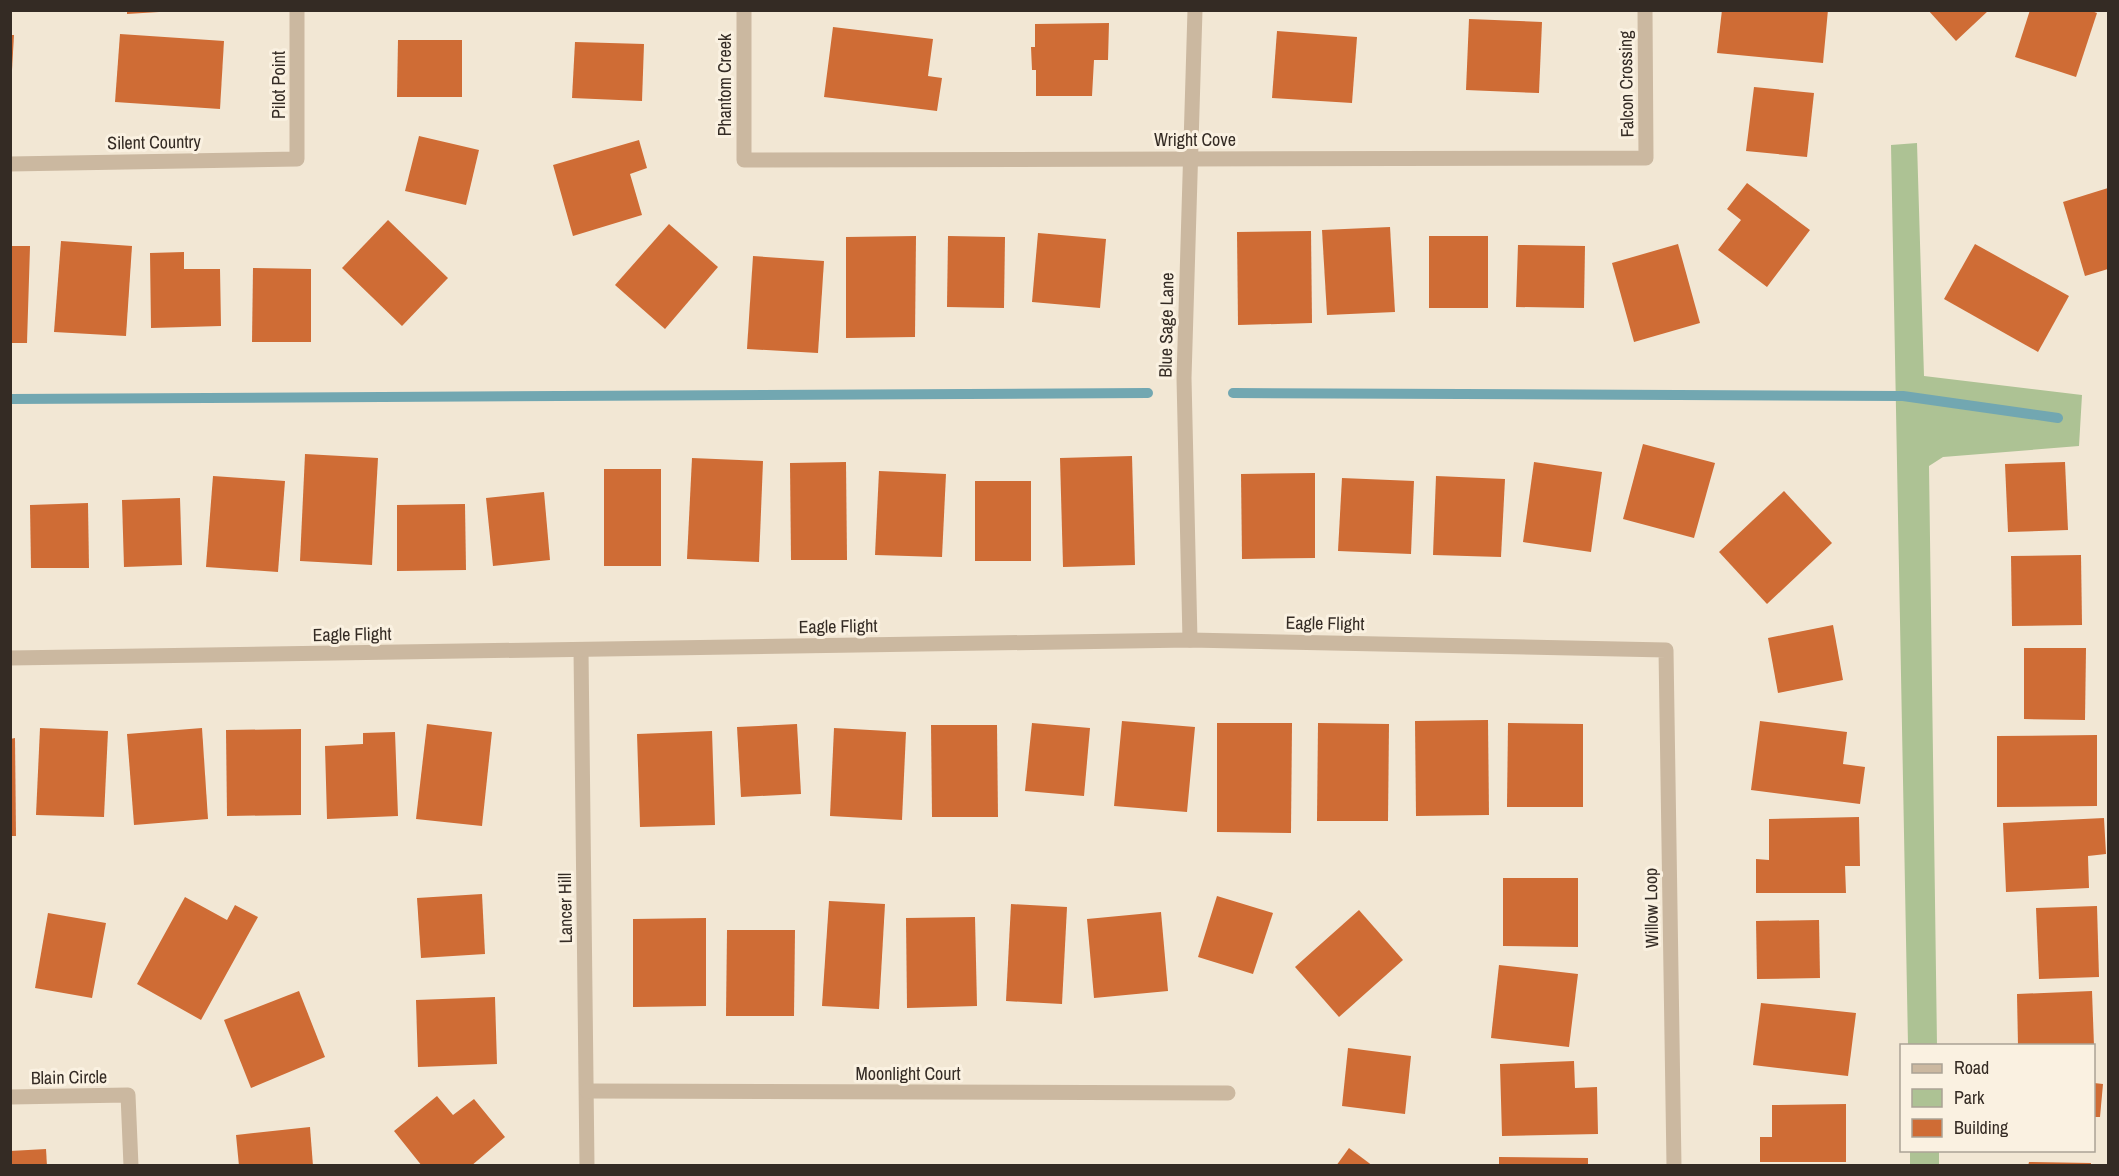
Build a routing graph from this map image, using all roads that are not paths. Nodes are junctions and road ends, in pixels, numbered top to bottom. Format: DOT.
graph roads {
  1 [pos="297,10"];
  2 [pos="744,10"];
  3 [pos="1195,10"];
  4 [pos="1645,10"];
  5 [pos="1646,158"];
  6 [pos="297,159"];
  7 [pos="1189,159"];
  8 [pos="744,160"];
  9 [pos="10,164"];
  10 [pos="1190,640"];
  11 [pos="581,650"];
  12 [pos="1666,650"];
  13 [pos="10,658"];
  14 [pos="587,1091"];
  15 [pos="1228,1093"];
  16 [pos="10,1097"];
  17 [pos="130,1166"];
  18 [pos="587,1166"];
  19 [pos="1674,1166"];
  1 -- 6 [label="street, Pilot Point"];
  2 -- 8 [label="street, Phantom Creek"];
  3 -- 7 [label="street, Blue Sage Lane"];
  4 -- 5 [label="street, Falcon Crossing"];
  5 -- 7 [label="street, Wright Cove"];
  6 -- 9 [label="street, Silent Country"];
  7 -- 8 [label="street, Wright Cove"];
  7 -- 10 [label="street, Blue Sage Lane"];
  10 -- 11 [label="street, Eagle Flight"];
  10 -- 12 [label="street, Eagle Flight"];
  11 -- 13 [label="street, Eagle Flight"];
  11 -- 14 [label="street, Lancer Hill"];
  12 -- 19 [label="street, Willow Loop"];
  14 -- 15 [label="street, Moonlight Court"];
  14 -- 18 [label="street, Lancer Hill"];
  16 -- 17 [label="street, Blain Circle"];
}
